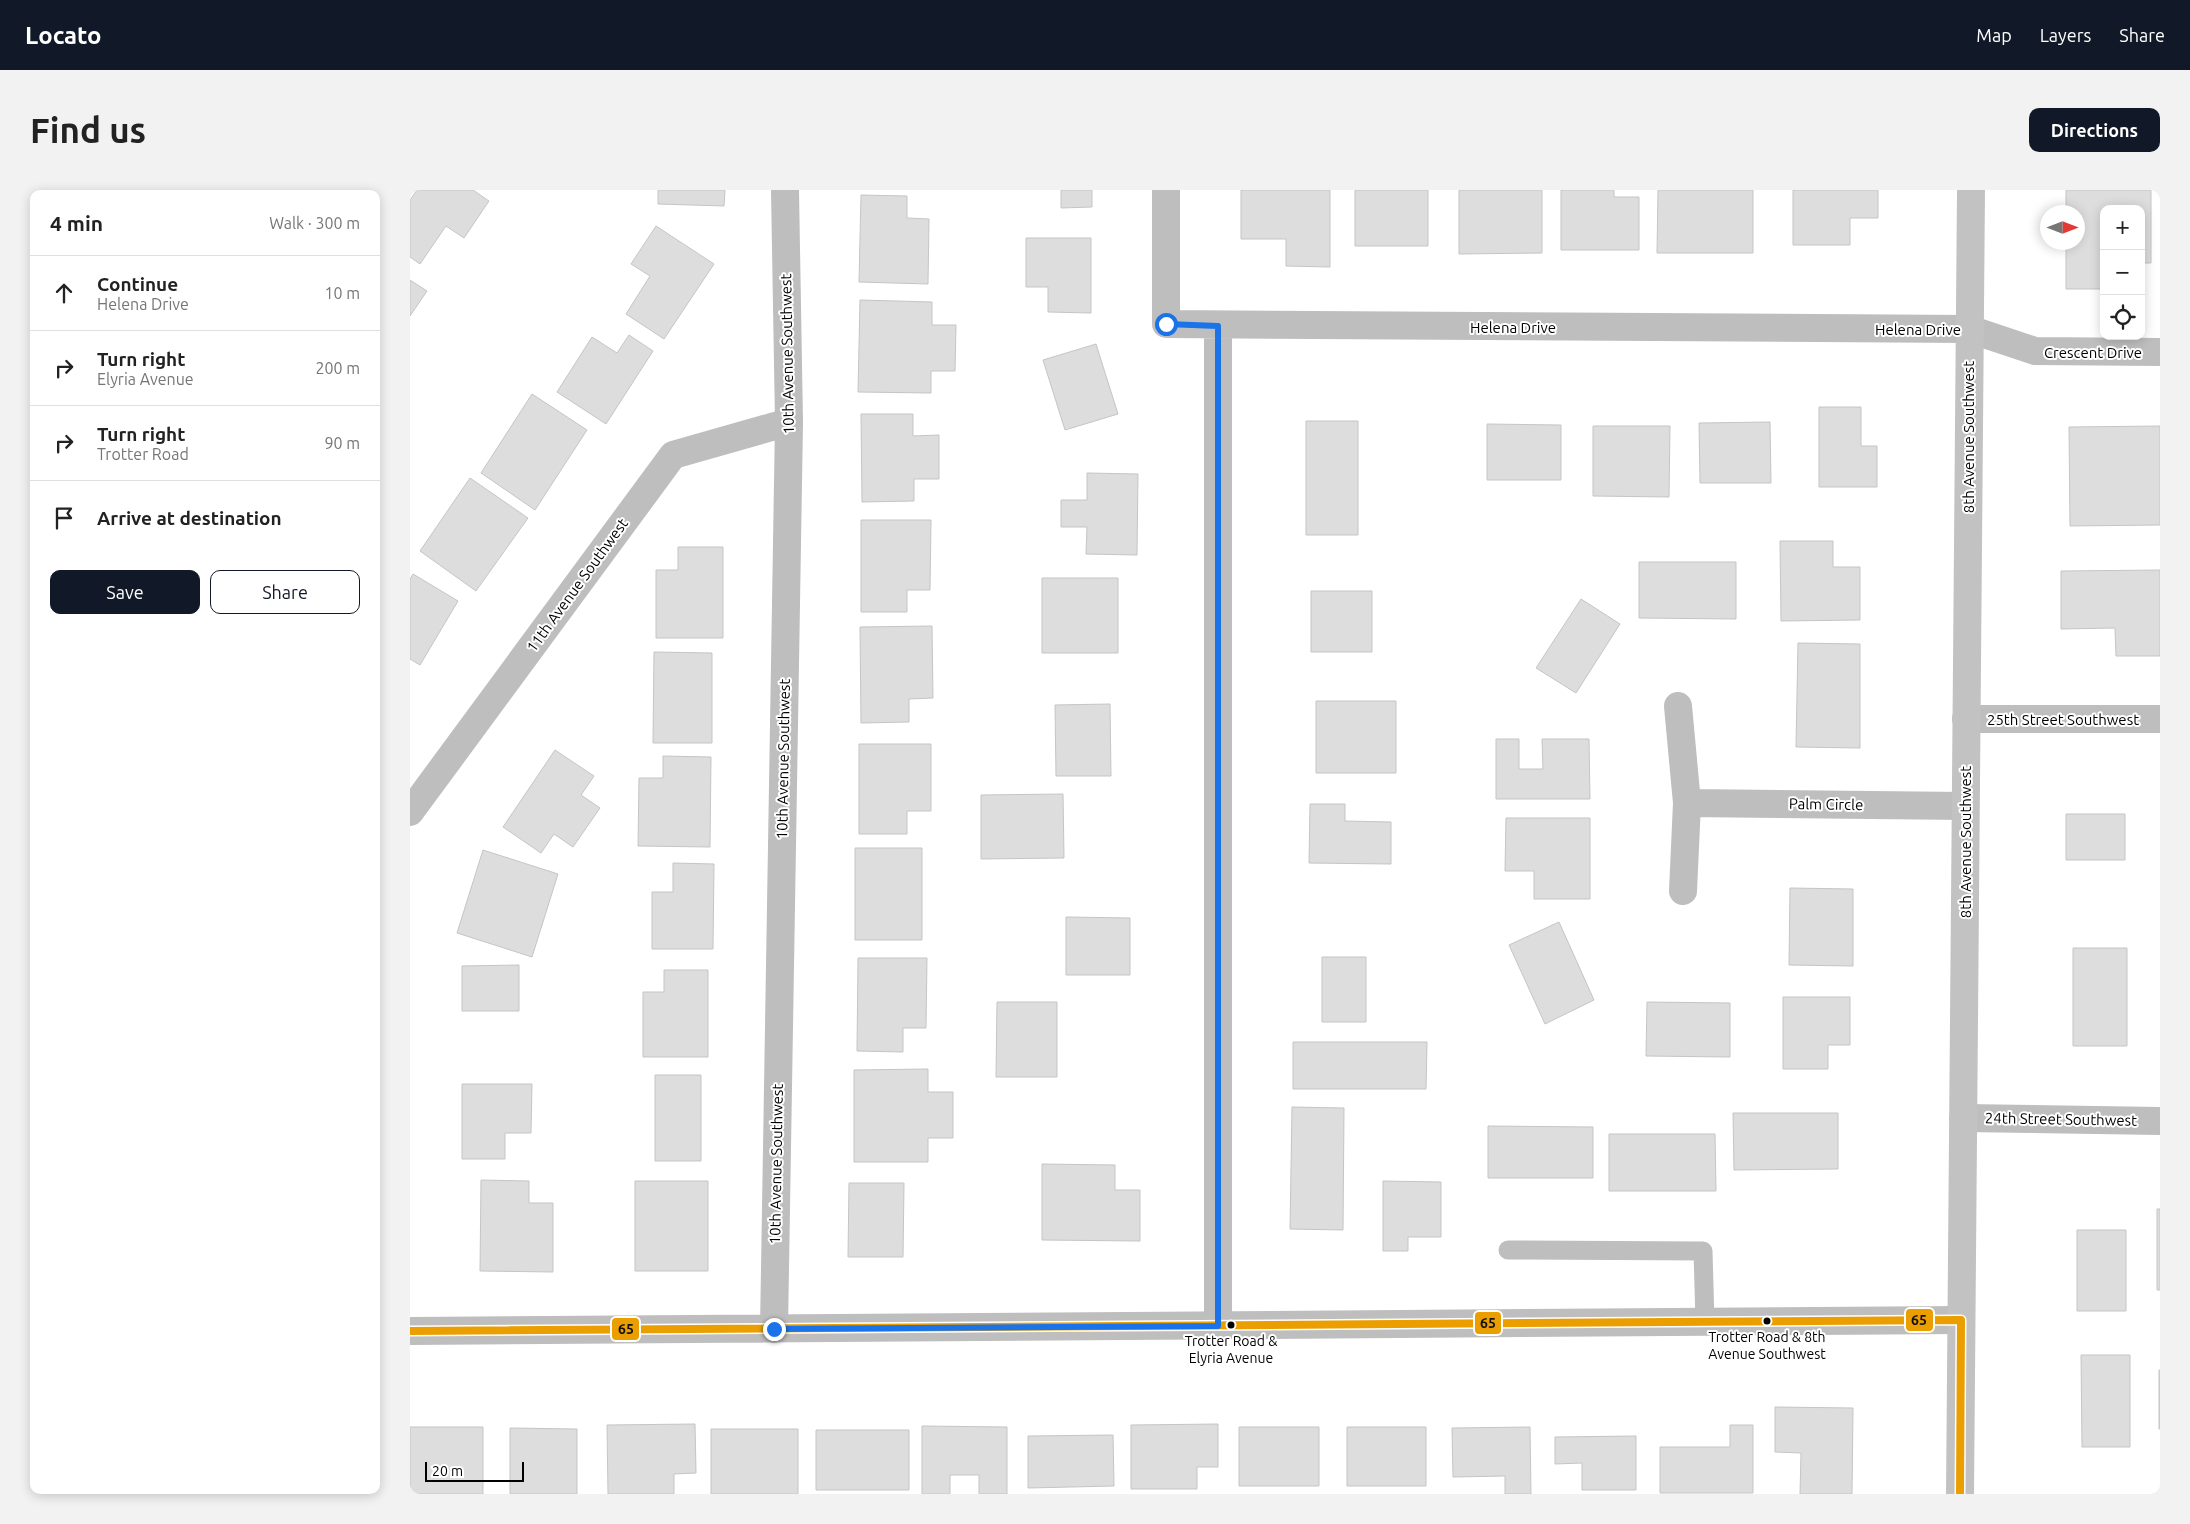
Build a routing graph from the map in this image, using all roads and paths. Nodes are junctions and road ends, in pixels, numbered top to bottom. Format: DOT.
graph roads {
  1 [pos="785,190"];
  2 [pos="1971,190"];
  3 [pos="1166,202"];
  4 [pos="1218,326"];
  5 [pos="1969,330"];
  6 [pos="2160,352"];
  7 [pos="789,422"];
  8 [pos="1678,706"];
  9 [pos="1966,719"];
  10 [pos="2160,719"];
  11 [pos="1687,803"];
  12 [pos="1966,806"];
  13 [pos="410,812"];
  14 [pos="1683,891"];
  15 [pos="1963,1118"];
  16 [pos="2160,1121"];
  17 [pos="1508,1250"];
  18 [pos="1961,1320"];
  19 [pos="1705,1322"];
  20 [pos="1218,1326"];
  21 [pos="774,1329"];
  22 [pos="410,1332"];
  23 [pos="1960,1494"];
  1 -- 7 [label="street, 10th Avenue Southwest"];
  2 -- 5 [label="street, 8th Avenue Southwest"];
  3 -- 4 [label="street, Helena Drive"];
  4 -- 5 [label="street, Helena Drive"];
  4 -- 20 [label="street"];
  5 -- 6 [label="street, Crescent Drive"];
  5 -- 9 [label="street, 8th Avenue Southwest"];
  7 -- 13 [label="street, 11th Avenue Southwest"];
  7 -- 21 [label="street, 10th Avenue Southwest"];
  8 -- 11 [label="street"];
  9 -- 10 [label="street, 25th Street Southwest"];
  9 -- 12 [label="street, 8th Avenue Southwest"];
  11 -- 12 [label="street, Palm Circle"];
  11 -- 14 [label="street"];
  12 -- 15 [label="street, 8th Avenue Southwest"];
  15 -- 16 [label="street, 24th Street Southwest"];
  15 -- 18 [label="street, 8th Avenue Southwest"];
  17 -- 19 [label="lane"];
  18 -- 19 [label="street"];
  18 -- 23 [label="street, 8th Avenue Southwest"];
  19 -- 20 [label="street"];
  20 -- 21 [label="street"];
  21 -- 22 [label="street"];
}
